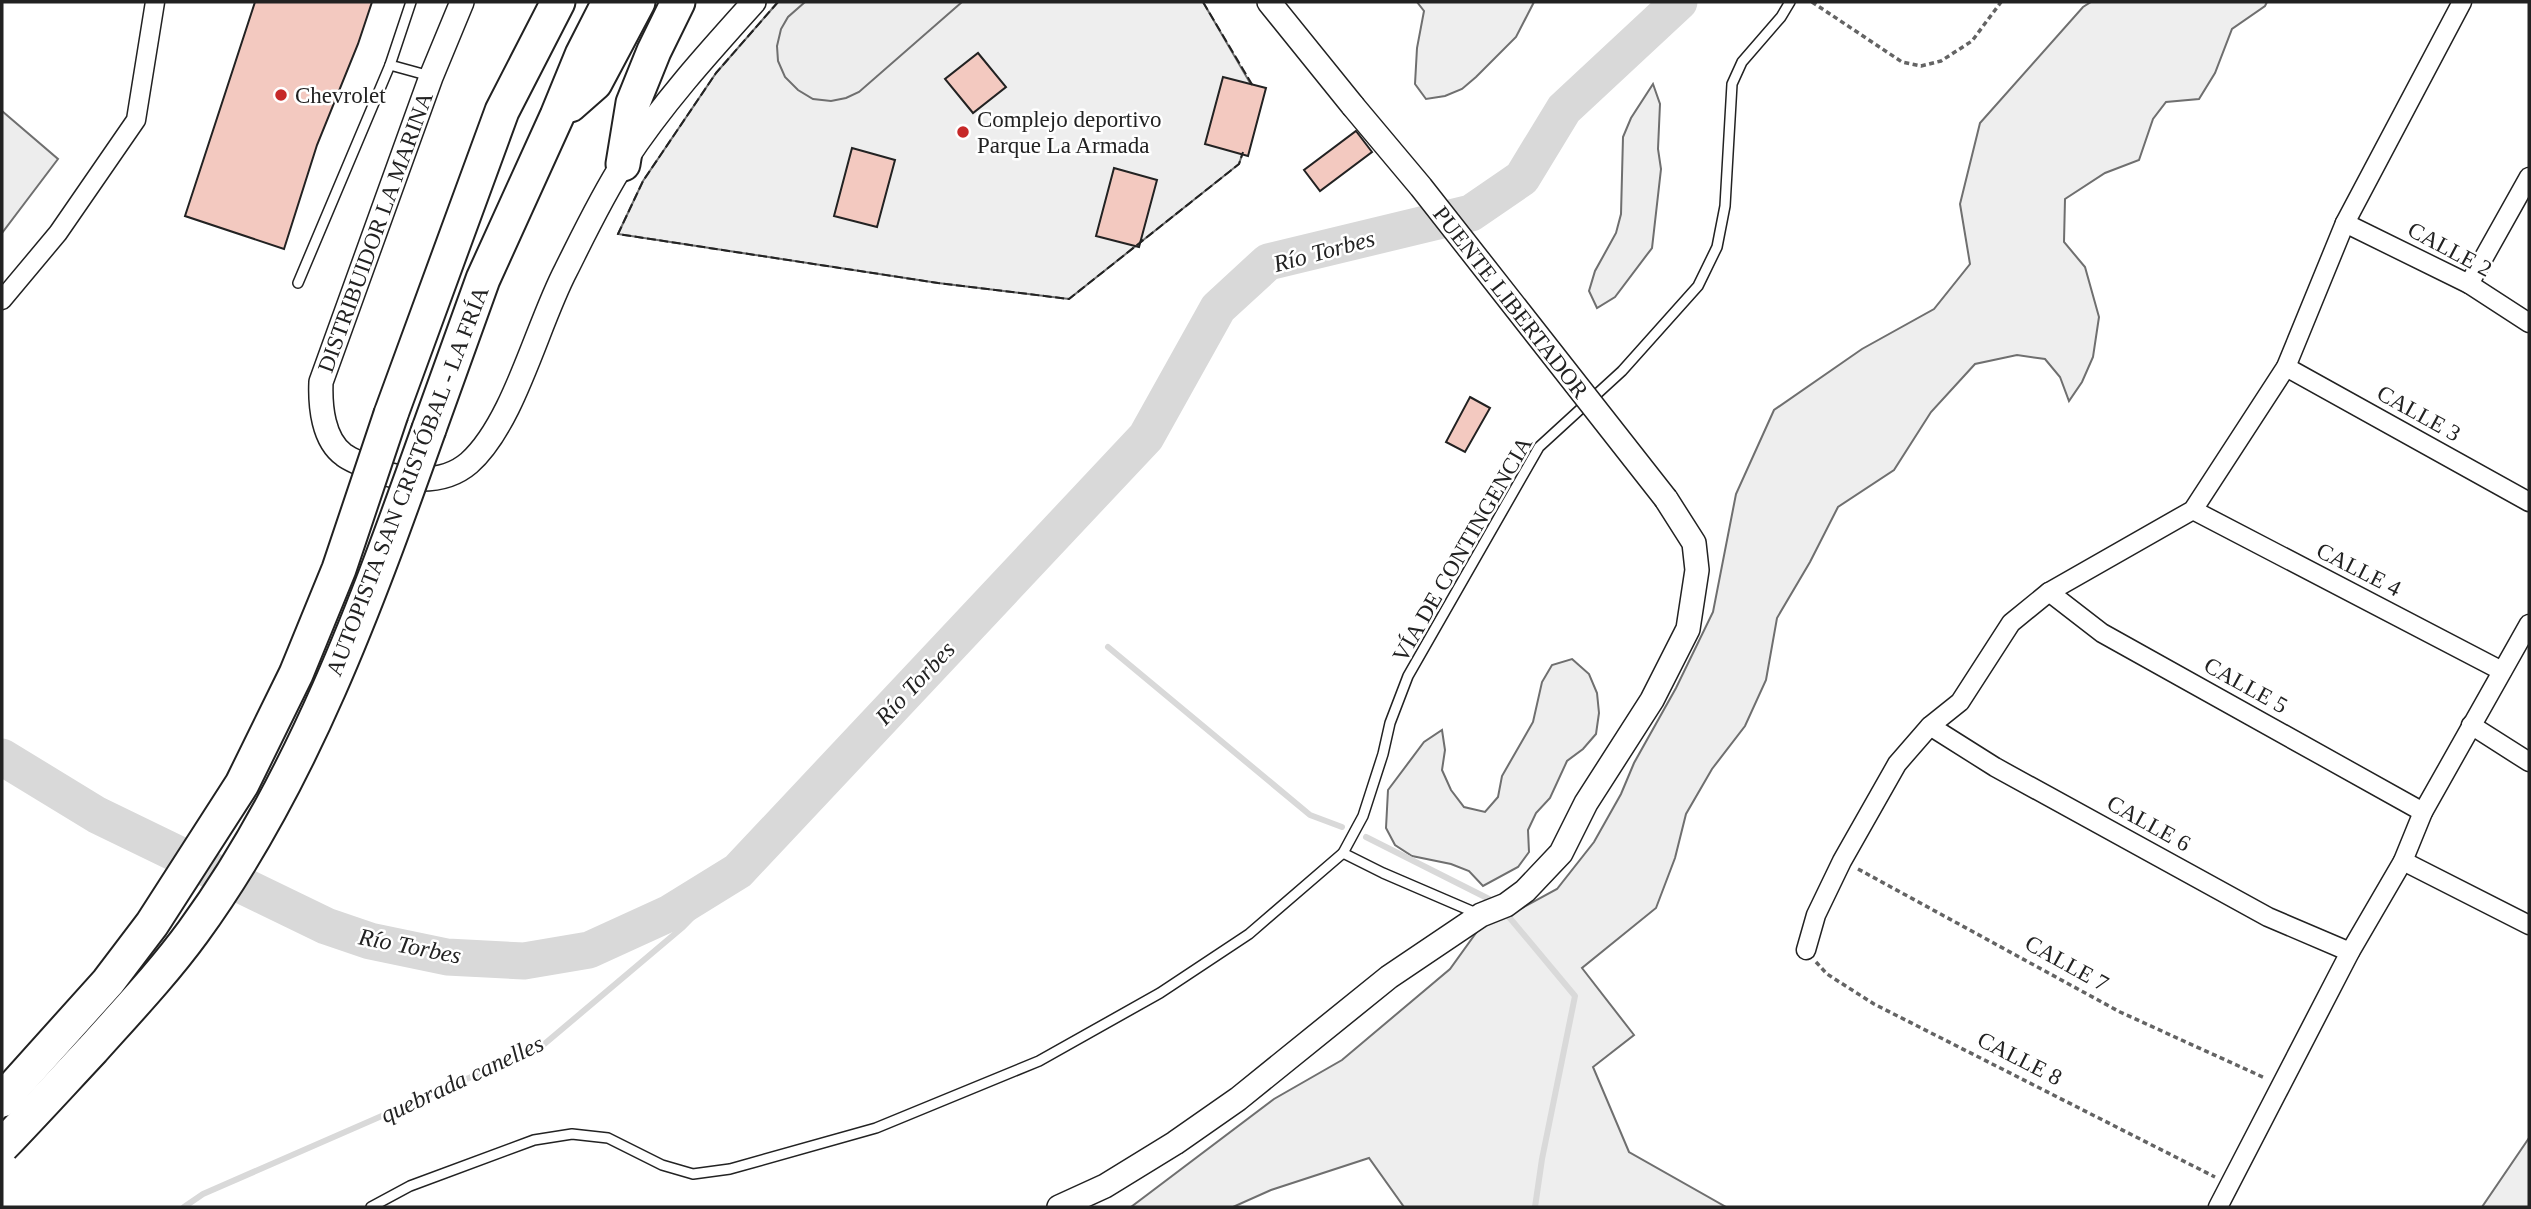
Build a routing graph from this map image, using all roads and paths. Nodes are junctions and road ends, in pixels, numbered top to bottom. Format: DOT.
graph roads {
  1 [pos="155,2"];
  2 [pos="411,2"];
  3 [pos="462,2"];
  4 [pos="609,2"];
  5 [pos="638,2"];
  6 [pos="678,2"];
  7 [pos="754,2"];
  8 [pos="1269,2"];
  9 [pos="1790,2"];
  10 [pos="1812,2"];
  11 [pos="2001,2"];
  12 [pos="2462,2"];
  13 [pos="554,6"];
  14 [pos="390,65"];
  15 [pos="431,77"];
  16 [pos="557,116"];
  17 [pos="623,164"];
  18 [pos="2529,177"];
  19 [pos="2345,223"];
  20 [pos="298,283"];
  21 [pos="2469,284"];
  22 [pos="2,300"];
  23 [pos="2529,323"];
  24 [pos="2286,368"];
  25 [pos="2529,502"];
  26 [pos="2193,510"];
  27 [pos="2049,592"];
  28 [pos="2529,624"];
  29 [pos="2502,671"];
  30 [pos="2472,725"];
  31 [pos="1930,726"];
  32 [pos="2529,762"];
  33 [pos="2423,812"];
  34 [pos="1343,853"];
  35 [pos="1842,861"];
  36 [pos="2403,861"];
  37 [pos="1481,915"];
  38 [pos="2529,925"];
  39 [pos="1806,950"];
  40 [pos="2350,952"];
  41 [pos="2280,1084"];
  42 [pos="2,1100"];
  43 [pos="2,1146"];
  44 [pos="2229,1184"];
  45 [pos="371,1207"];
  46 [pos="1059,1207"];
  47 [pos="2218,1207"];
  1 -- 22 [label="street"];
  2 -- 14 [label="lane"];
  3 -- 15 [label="street, DISTRIBUIDOR LA MARINA"];
  4 -- 16 [label="highway"];
  5 -- 16 [label="highway, AUTOPISTA SAN CRISTÓBAL - LA FRÍA"];
  6 -- 17 [label="highway"];
  7 -- 17 [label="street, DISTRIBUIDOR LA MARINA"];
  8 -- 37 [label="street, PUENTE LIBERTADOR, bridge"];
  9 -- 34 [label="lane, VÍA DE CONTINGENCIA"];
  10 -- 11 [label="path"];
  12 -- 19 [label="street"];
  13 -- 42 [label="highway, AUTOPISTA SAN CRISTÓBAL - LA FRÍA, bridge"];
  14 -- 15 [label="lane"];
  14 -- 20 [label="lane"];
  15 -- 17 [label="street, DISTRIBUIDOR LA MARINA"];
  16 -- 43 [label="highway, AUTOPISTA SAN CRISTÓBAL - LA FRÍA, bridge"];
  18 -- 21 [label="street"];
  19 -- 21 [label="street, CALLE 2"];
  19 -- 24 [label="street"];
  21 -- 23 [label="street, CALLE 2"];
  24 -- 25 [label="street, CALLE 3"];
  24 -- 26 [label="street"];
  26 -- 27 [label="street"];
  26 -- 29 [label="street, CALLE 4"];
  27 -- 31 [label="street"];
  27 -- 33 [label="street, CALLE 5"];
  28 -- 29 [label="street"];
  29 -- 30 [label="street"];
  30 -- 32 [label="street"];
  30 -- 33 [label="street"];
  31 -- 35 [label="street"];
  31 -- 40 [label="street, CALLE 6"];
  33 -- 36 [label="street"];
  34 -- 37 [label="lane"];
  34 -- 45 [label="lane, VÍA DE CONTINGENCIA"];
  35 -- 39 [label="street"];
  35 -- 41 [label="path, CALLE 7"];
  36 -- 38 [label="street"];
  36 -- 40 [label="street"];
  37 -- 46 [label="street, PUENTE LIBERTADOR"];
  39 -- 44 [label="path, CALLE 8"];
  40 -- 41 [label="street"];
  41 -- 44 [label="street"];
  44 -- 47 [label="street"];
}
